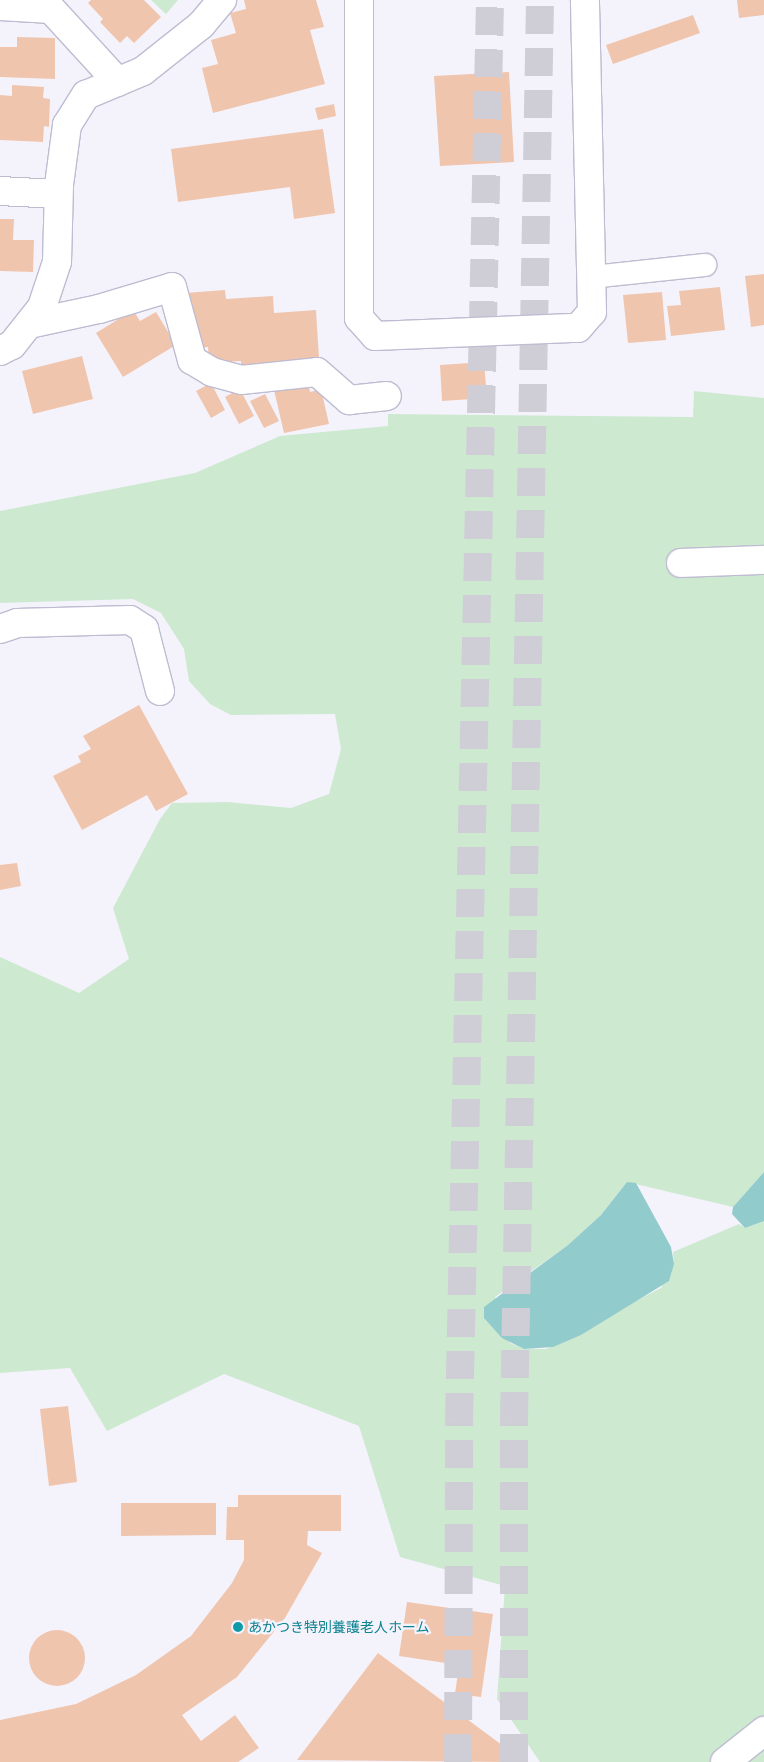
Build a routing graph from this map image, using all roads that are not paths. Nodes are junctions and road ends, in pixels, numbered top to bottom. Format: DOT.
graph roads {
  1 [pos="222,0"];
  2 [pos="359,0"];
  3 [pos="585,0"];
  4 [pos="0,6"];
  5 [pos="121,81"];
  6 [pos="0,191"];
  7 [pos="58,194"];
  8 [pos="705,265"];
  9 [pos="592,277"];
  10 [pos="29,324"];
  11 [pos="0,350"];
  12 [pos="387,396"];
  13 [pos="764,560"];
  14 [pos="681,563"];
  15 [pos="0,629"];
  16 [pos="160,691"];
  17 [pos="764,1731"];
  18 [pos="725,1762"];
  1 -- 5 [label="street"];
  2 -- 9 [label="street"];
  3 -- 9 [label="street"];
  4 -- 5 [label="street"];
  5 -- 7 [label="street"];
  6 -- 7 [label="street"];
  7 -- 10 [label="street"];
  8 -- 9 [label="lane"];
  10 -- 11 [label="street"];
  10 -- 12 [label="street"];
  13 -- 14 [label="street"];
  15 -- 16 [label="street"];
  17 -- 18 [label="street"];
}
